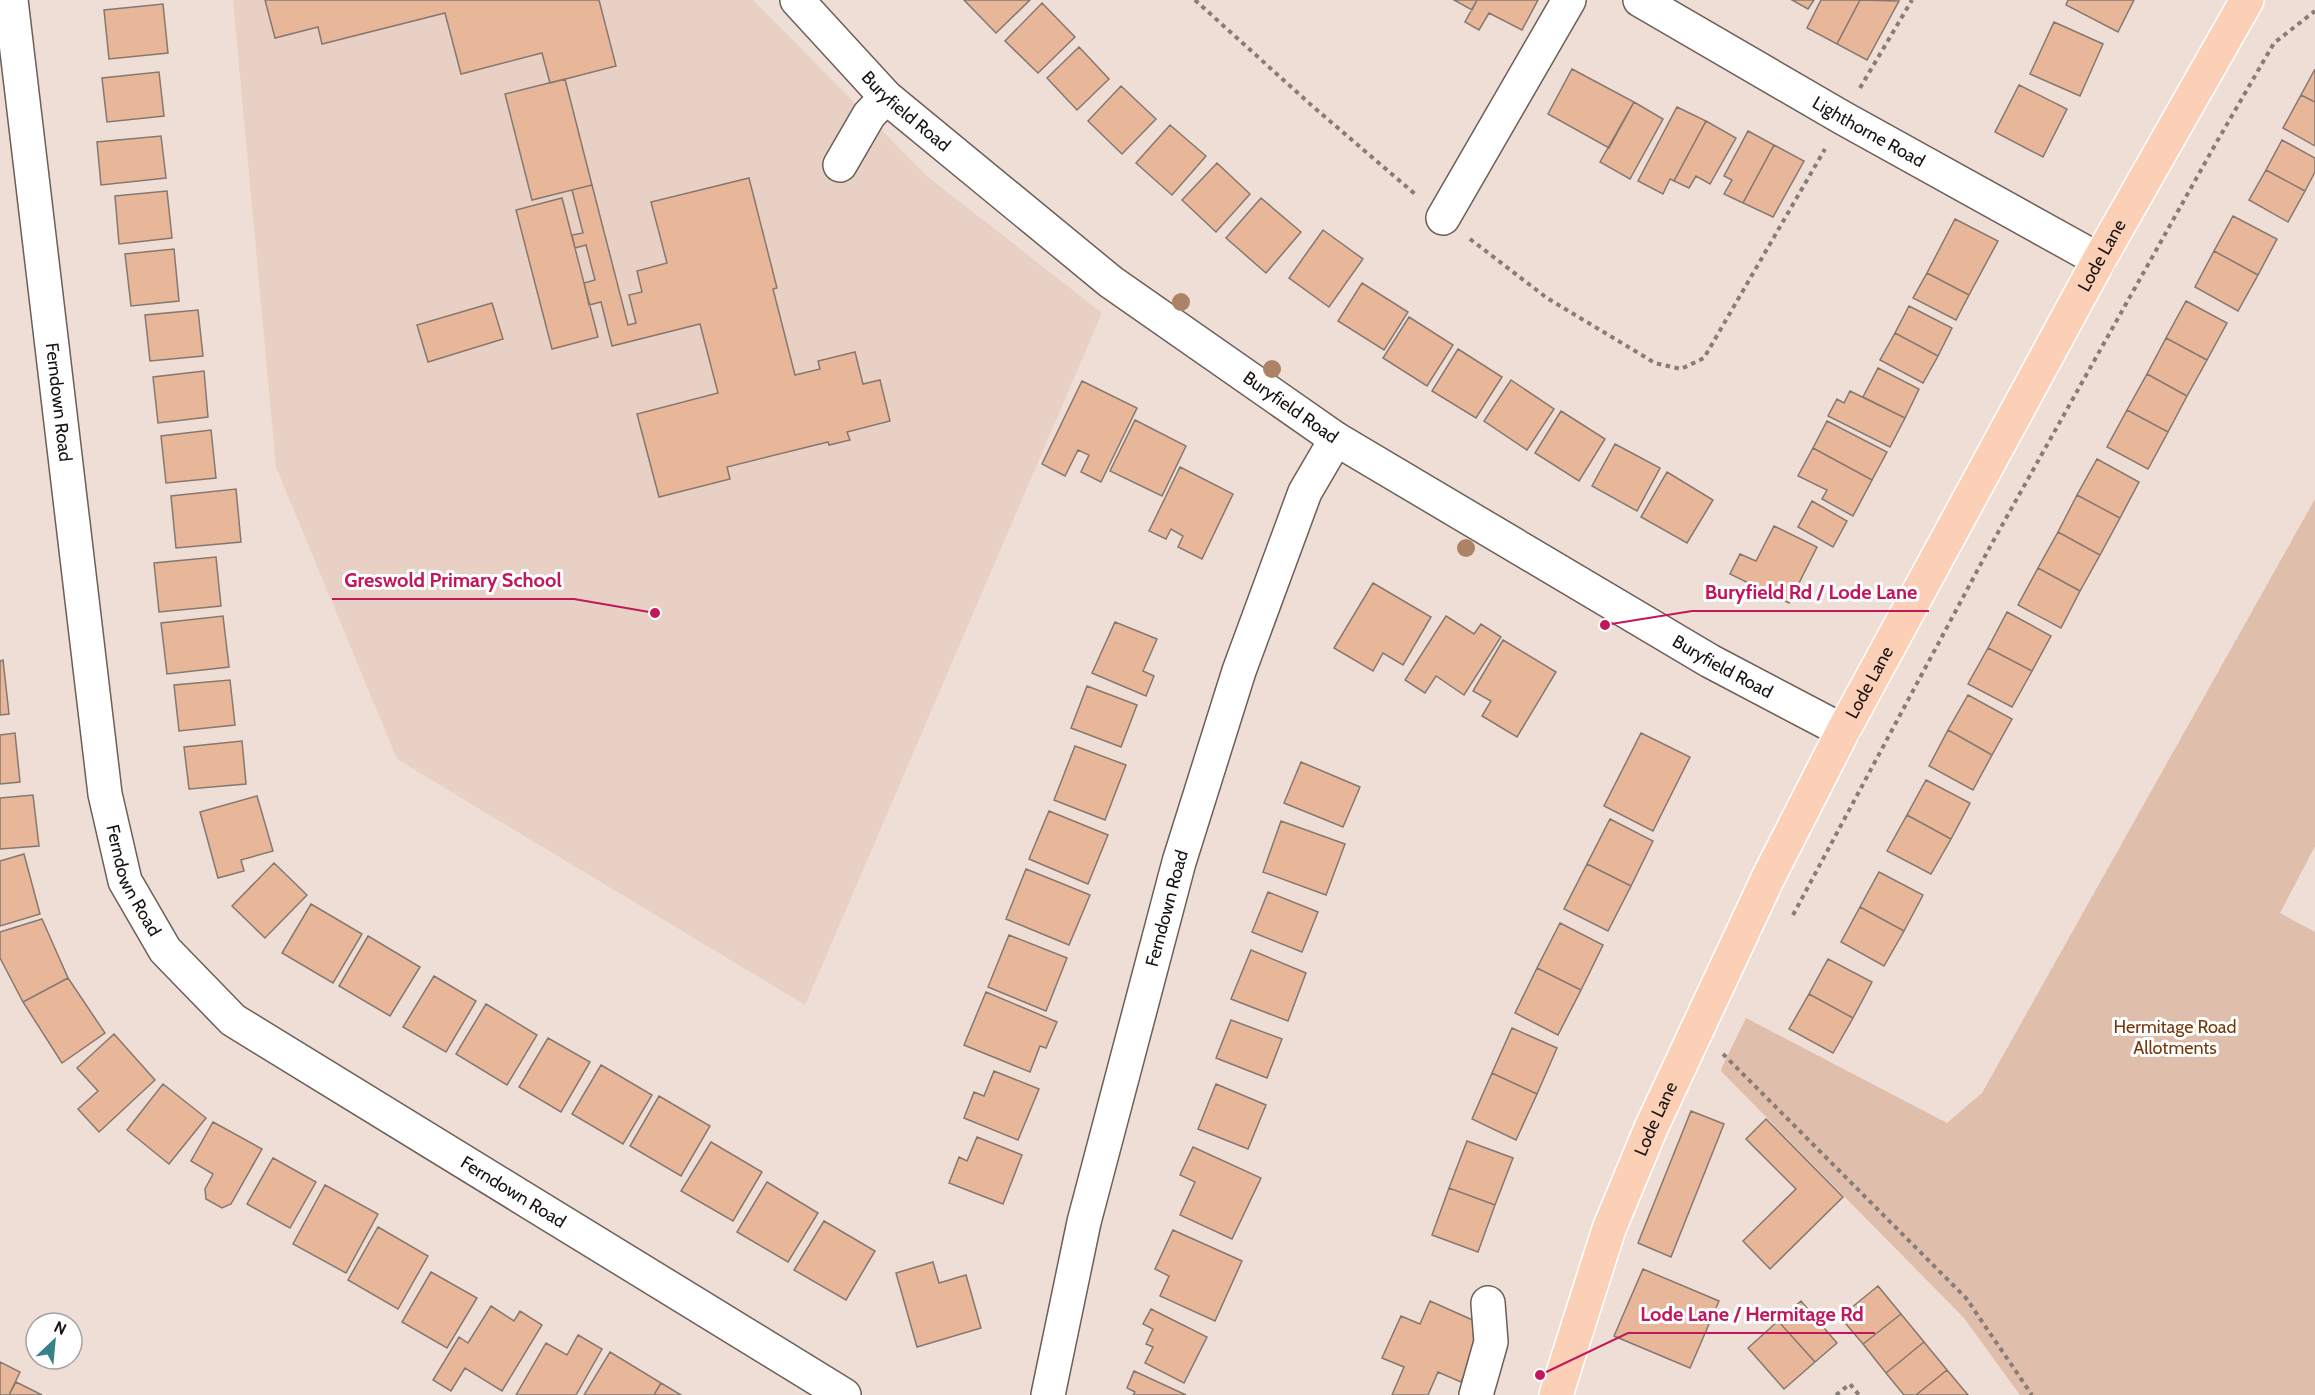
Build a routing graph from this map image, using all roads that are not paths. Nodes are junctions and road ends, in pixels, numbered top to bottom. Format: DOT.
graph roads {
  1 [pos="10,0"];
  2 [pos="797,0"];
  3 [pos="1569,0"];
  4 [pos="1640,0"];
  5 [pos="2247,0"];
  6 [pos="886,97"];
  7 [pos="840,165"];
  8 [pos="1443,218"];
  9 [pos="2100,260"];
  10 [pos="1336,439"];
  11 [pos="1843,731"];
  12 [pos="1488,1303"];
  13 [pos="844,1395"];
  14 [pos="1048,1395"];
  15 [pos="1476,1395"];
  16 [pos="1556,1395"];
  1 -- 13 [label="street, Ferndown Road"];
  2 -- 6 [label="street, Buryfield Road"];
  3 -- 8 [label="street"];
  4 -- 9 [label="street, Lighthorne Road"];
  5 -- 9 [label="main road, Lode Lane"];
  6 -- 7 [label="street"];
  6 -- 10 [label="street, Buryfield Road"];
  9 -- 11 [label="main road, Lode Lane"];
  10 -- 11 [label="street, Buryfield Road"];
  10 -- 14 [label="street, Ferndown Road"];
  11 -- 16 [label="main road, Lode Lane"];
  12 -- 15 [label="street"];
}
